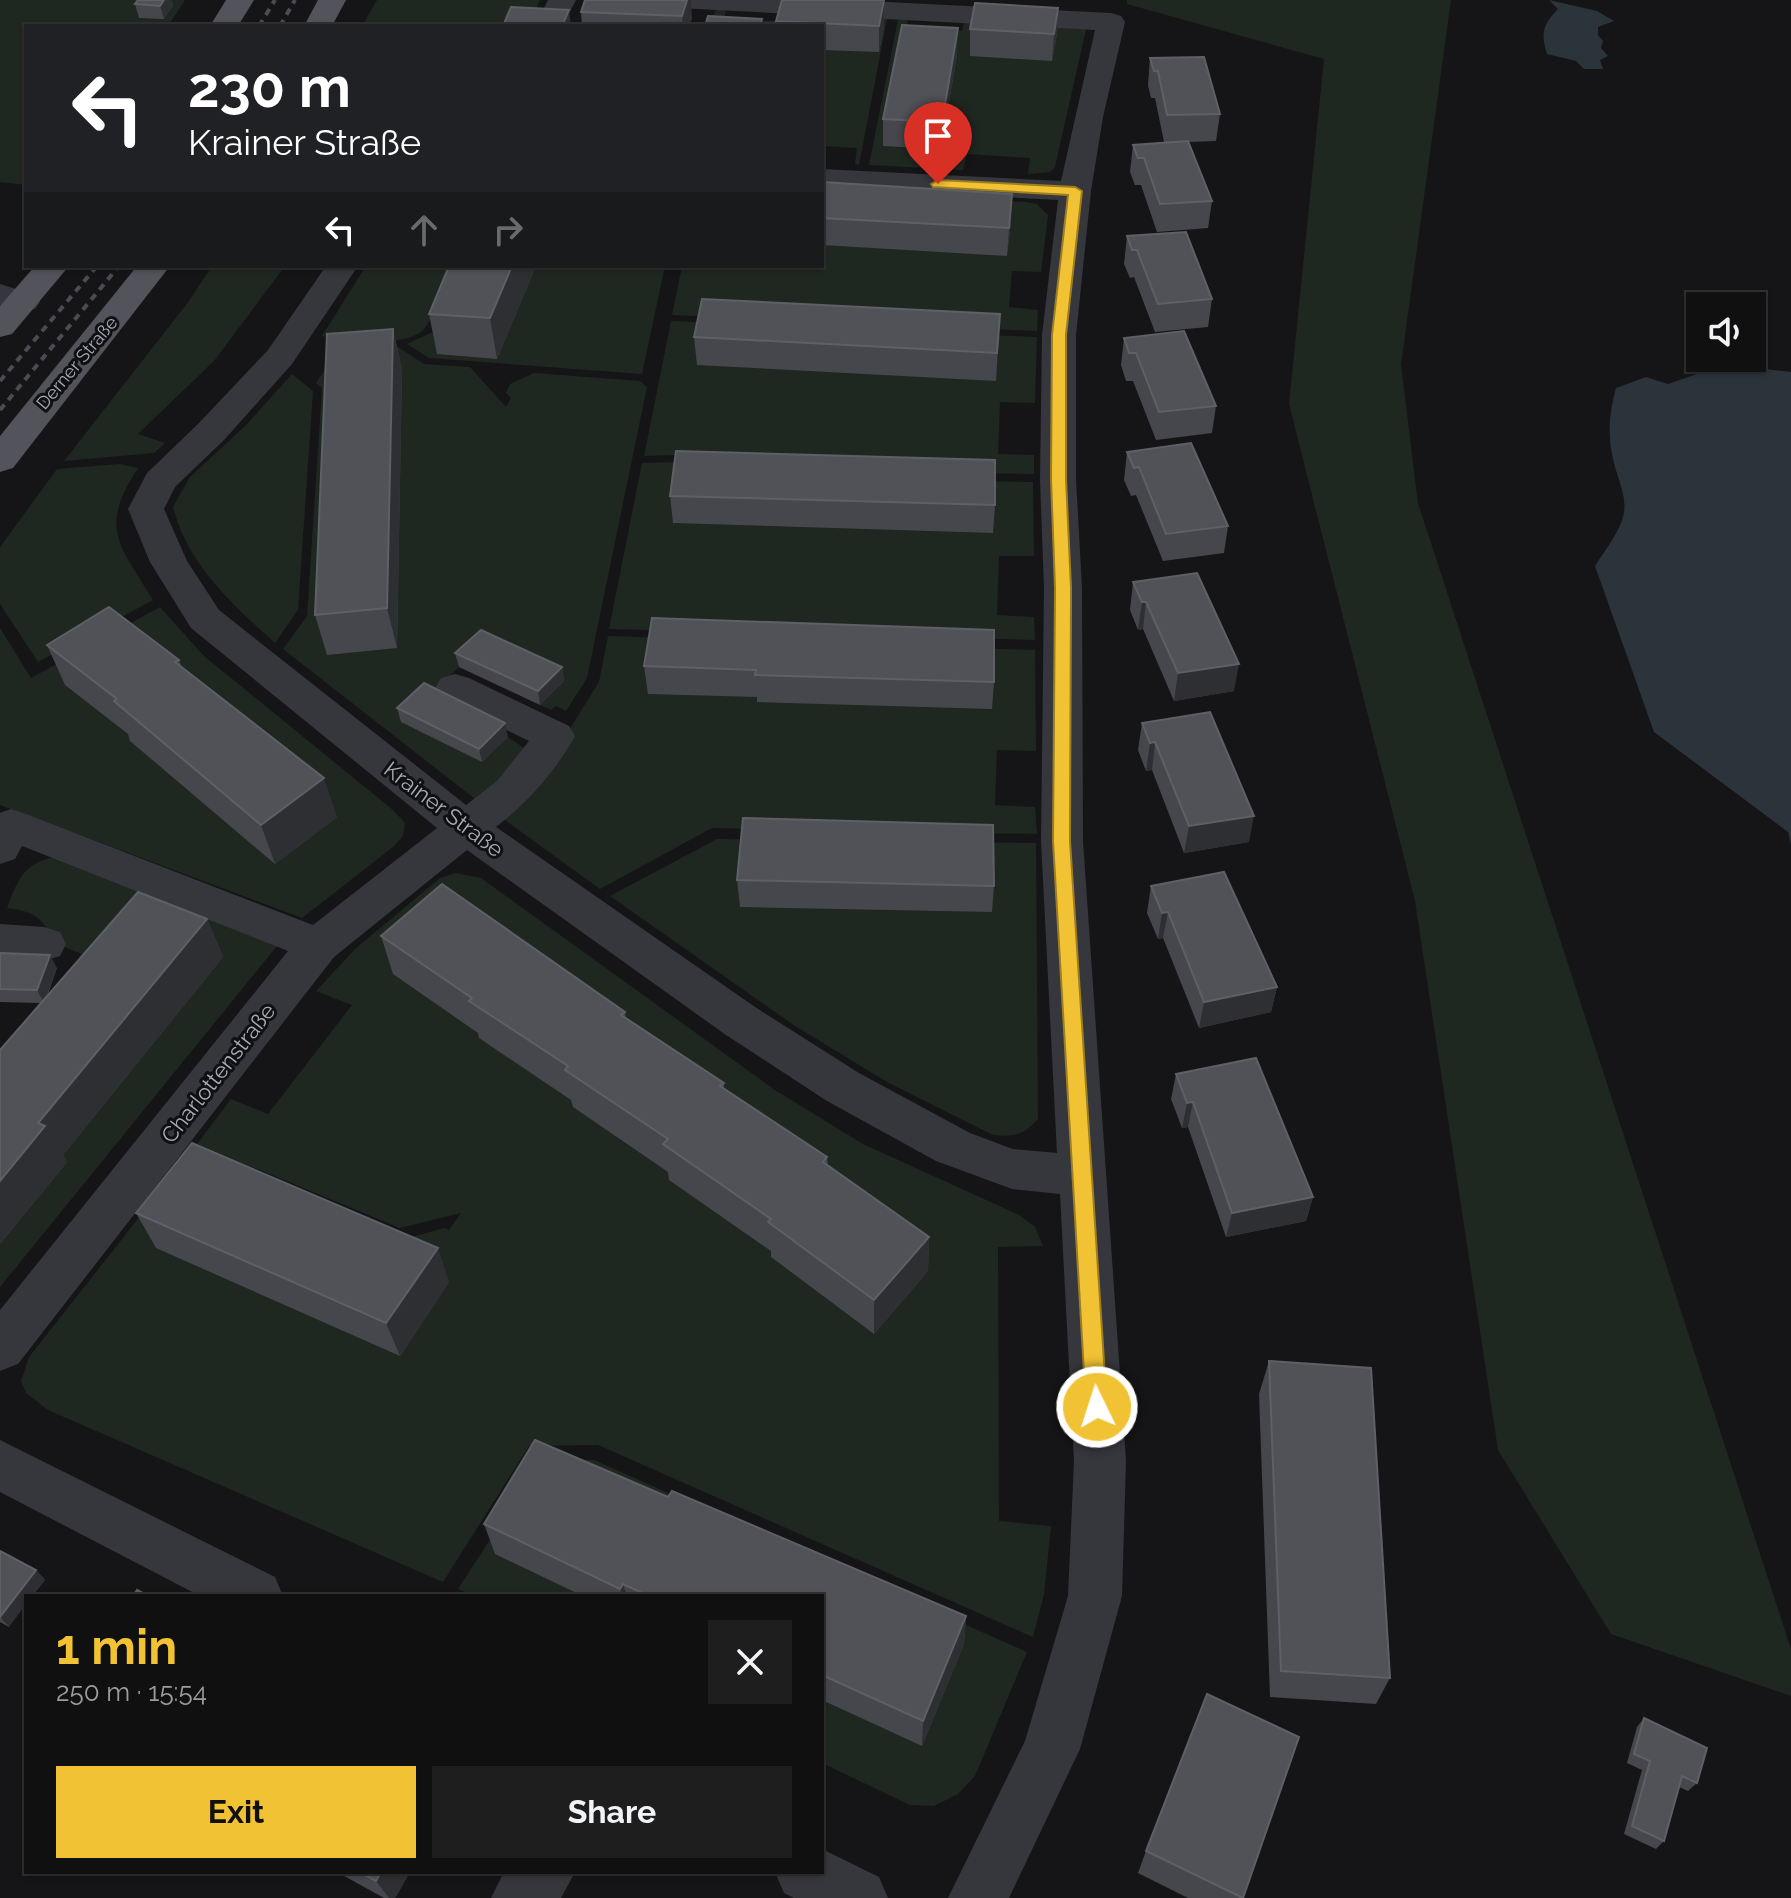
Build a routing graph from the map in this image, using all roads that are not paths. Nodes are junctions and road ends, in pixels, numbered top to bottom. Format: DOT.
graph roads {
  1 [pos="240,0"];
  2 [pos="332,0"];
  3 [pos="678,0"];
  4 [pos="225,24"];
  5 [pos="319,24"];
  6 [pos="824,178"];
  7 [pos="1075,191"];
  8 [pos="50,268"];
  9 [pos="152,268"];
  10 [pos="341,268"];
  11 [pos="12,298"];
  12 [pos="0,327"];
  13 [pos="0,460"];
  14 [pos="455,688"];
  15 [pos="465,827"];
  16 [pos="0,848"];
  17 [pos="0,941"];
  18 [pos="44,944"];
  19 [pos="318,945"];
  20 [pos="1082,1176"];
  21 [pos="0,1348"];
  22 [pos="0,1465"];
  23 [pos="252,1594"];
  24 [pos="543,1874"];
  25 [pos="809,1874"];
  26 [pos="521,1898"];
  27 [pos="858,1898"];
  28 [pos="978,1898"];
  1 -- 4 [label="main road"];
  2 -- 5 [label="main road"];
  3 -- 7 [label="street"];
  6 -- 7 [label="street"];
  7 -- 20 [label="street"];
  8 -- 11 [label="main road"];
  9 -- 13 [label="main road, Derner Straße"];
  10 -- 15 [label="street, Krainer Straße"];
  11 -- 12 [label="main road"];
  14 -- 15 [label="street, Charlottenstraße"];
  15 -- 19 [label="street, Charlottenstraße"];
  15 -- 20 [label="street, Krainer Straße"];
  16 -- 19 [label="street"];
  17 -- 18 [label="street"];
  19 -- 21 [label="street, Charlottenstraße"];
  20 -- 28 [label="street"];
  22 -- 23 [label="street"];
  24 -- 26 [label="street"];
  25 -- 27 [label="street"];
}
